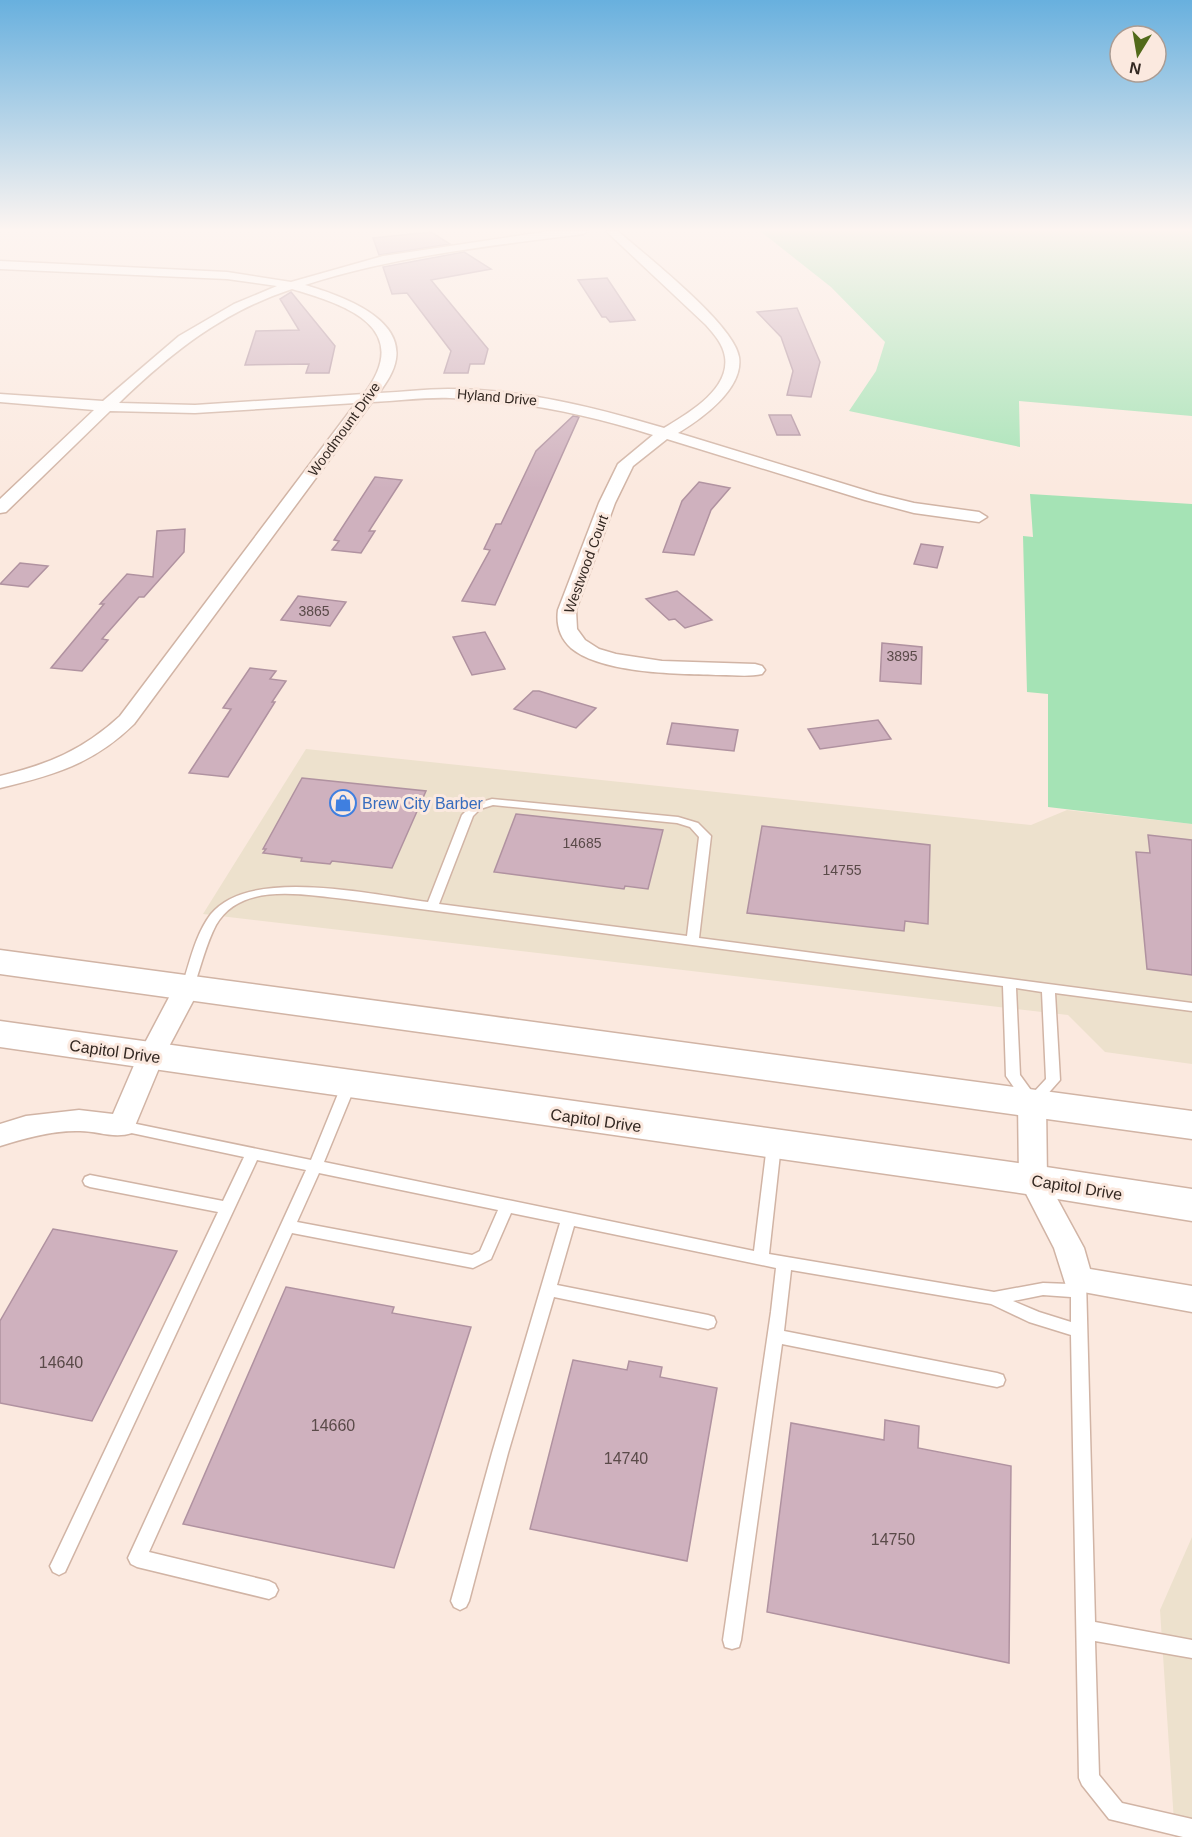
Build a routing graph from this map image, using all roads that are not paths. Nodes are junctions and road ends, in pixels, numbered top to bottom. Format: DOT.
graph roads {
  1 [pos="222,317"];
  2 [pos="366,317"];
  3 [pos="705,317"];
  4 [pos="0,398"];
  5 [pos="368,399"];
  6 [pos="107,406"];
  7 [pos="667,434"];
  8 [pos="0,508"];
  9 [pos="979,517"];
  10 [pos="755,670"];
  11 [pos="0,782"];
  12 [pos="432,906"];
  13 [pos="693,941"];
  14 [pos="11,966"];
  15 [pos="1009,982"];
  16 [pos="188,986"];
  17 [pos="1048,988"];
  18 [pos="1192,1007"];
  19 [pos="0,1034"];
  20 [pos="151,1056"];
  21 [pos="349,1084"];
  22 [pos="1032,1102"];
  23 [pos="1192,1125"];
  24 [pos="123,1126"];
  25 [pos="0,1135"];
  26 [pos="774,1145"];
  27 [pos="253,1153"];
  28 [pos="315,1166"];
  29 [pos="1033,1180"];
  30 [pos="90,1181"];
  31 [pos="1192,1205"];
  32 [pos="507,1206"];
  33 [pos="227,1208"];
  34 [pos="569,1219"];
  35 [pos="288,1226"];
  36 [pos="761,1259"];
  37 [pos="784,1263"];
  38 [pos="1078,1285"];
  39 [pos="549,1290"];
  40 [pos="994,1298"];
  41 [pos="1192,1299"];
  42 [pos="708,1323"];
  43 [pos="1077,1330"];
  44 [pos="776,1336"];
  45 [pos="997,1380"];
  46 [pos="59,1566"];
  47 [pos="269,1590"];
  48 [pos="460,1601"];
  49 [pos="1087,1630"];
  50 [pos="732,1640"];
  51 [pos="1192,1649"];
  52 [pos="1192,1829"];
  1 -- 6 [label="street"];
  2 -- 5 [label="street, Woodmount Drive"];
  3 -- 7 [label="street"];
  4 -- 6 [label="street, Hyland Drive"];
  5 -- 6 [label="street, Hyland Drive"];
  5 -- 7 [label="street, Hyland Drive"];
  5 -- 11 [label="street, Woodmount Drive"];
  6 -- 8 [label="street"];
  7 -- 9 [label="street, Hyland Drive"];
  7 -- 10 [label="street, Westwood Court"];
  12 -- 13 [label="lane"];
  12 -- 13 [label="lane"];
  12 -- 16 [label="lane"];
  13 -- 15 [label="lane"];
  14 -- 16 [label="main road"];
  15 -- 17 [label="lane"];
  15 -- 22 [label="lane"];
  16 -- 20 [label="street"];
  16 -- 22 [label="main road"];
  17 -- 18 [label="lane"];
  17 -- 22 [label="lane"];
  19 -- 20 [label="main road, Capitol Drive"];
  20 -- 21 [label="main road, Capitol Drive"];
  20 -- 24 [label="street"];
  21 -- 26 [label="main road, Capitol Drive"];
  21 -- 28 [label="lane"];
  22 -- 23 [label="main road"];
  22 -- 29 [label="street"];
  24 -- 25 [label="street"];
  24 -- 27 [label="lane"];
  26 -- 29 [label="main road, Capitol Drive"];
  26 -- 36 [label="lane"];
  27 -- 28 [label="lane"];
  27 -- 33 [label="lane"];
  28 -- 32 [label="lane"];
  28 -- 35 [label="lane"];
  29 -- 31 [label="main road, Capitol Drive"];
  29 -- 38 [label="street"];
  30 -- 33 [label="lane"];
  32 -- 34 [label="lane"];
  32 -- 35 [label="lane"];
  33 -- 46 [label="lane"];
  34 -- 36 [label="lane"];
  34 -- 39 [label="lane"];
  35 -- 47 [label="lane"];
  36 -- 37 [label="lane"];
  37 -- 40 [label="lane"];
  37 -- 44 [label="lane"];
  38 -- 40 [label="lane"];
  38 -- 41 [label="street"];
  38 -- 43 [label="lane"];
  39 -- 42 [label="lane"];
  39 -- 48 [label="lane"];
  40 -- 43 [label="lane"];
  43 -- 49 [label="lane"];
  44 -- 45 [label="lane"];
  44 -- 50 [label="lane"];
  49 -- 51 [label="lane"];
  49 -- 52 [label="lane"];
}
